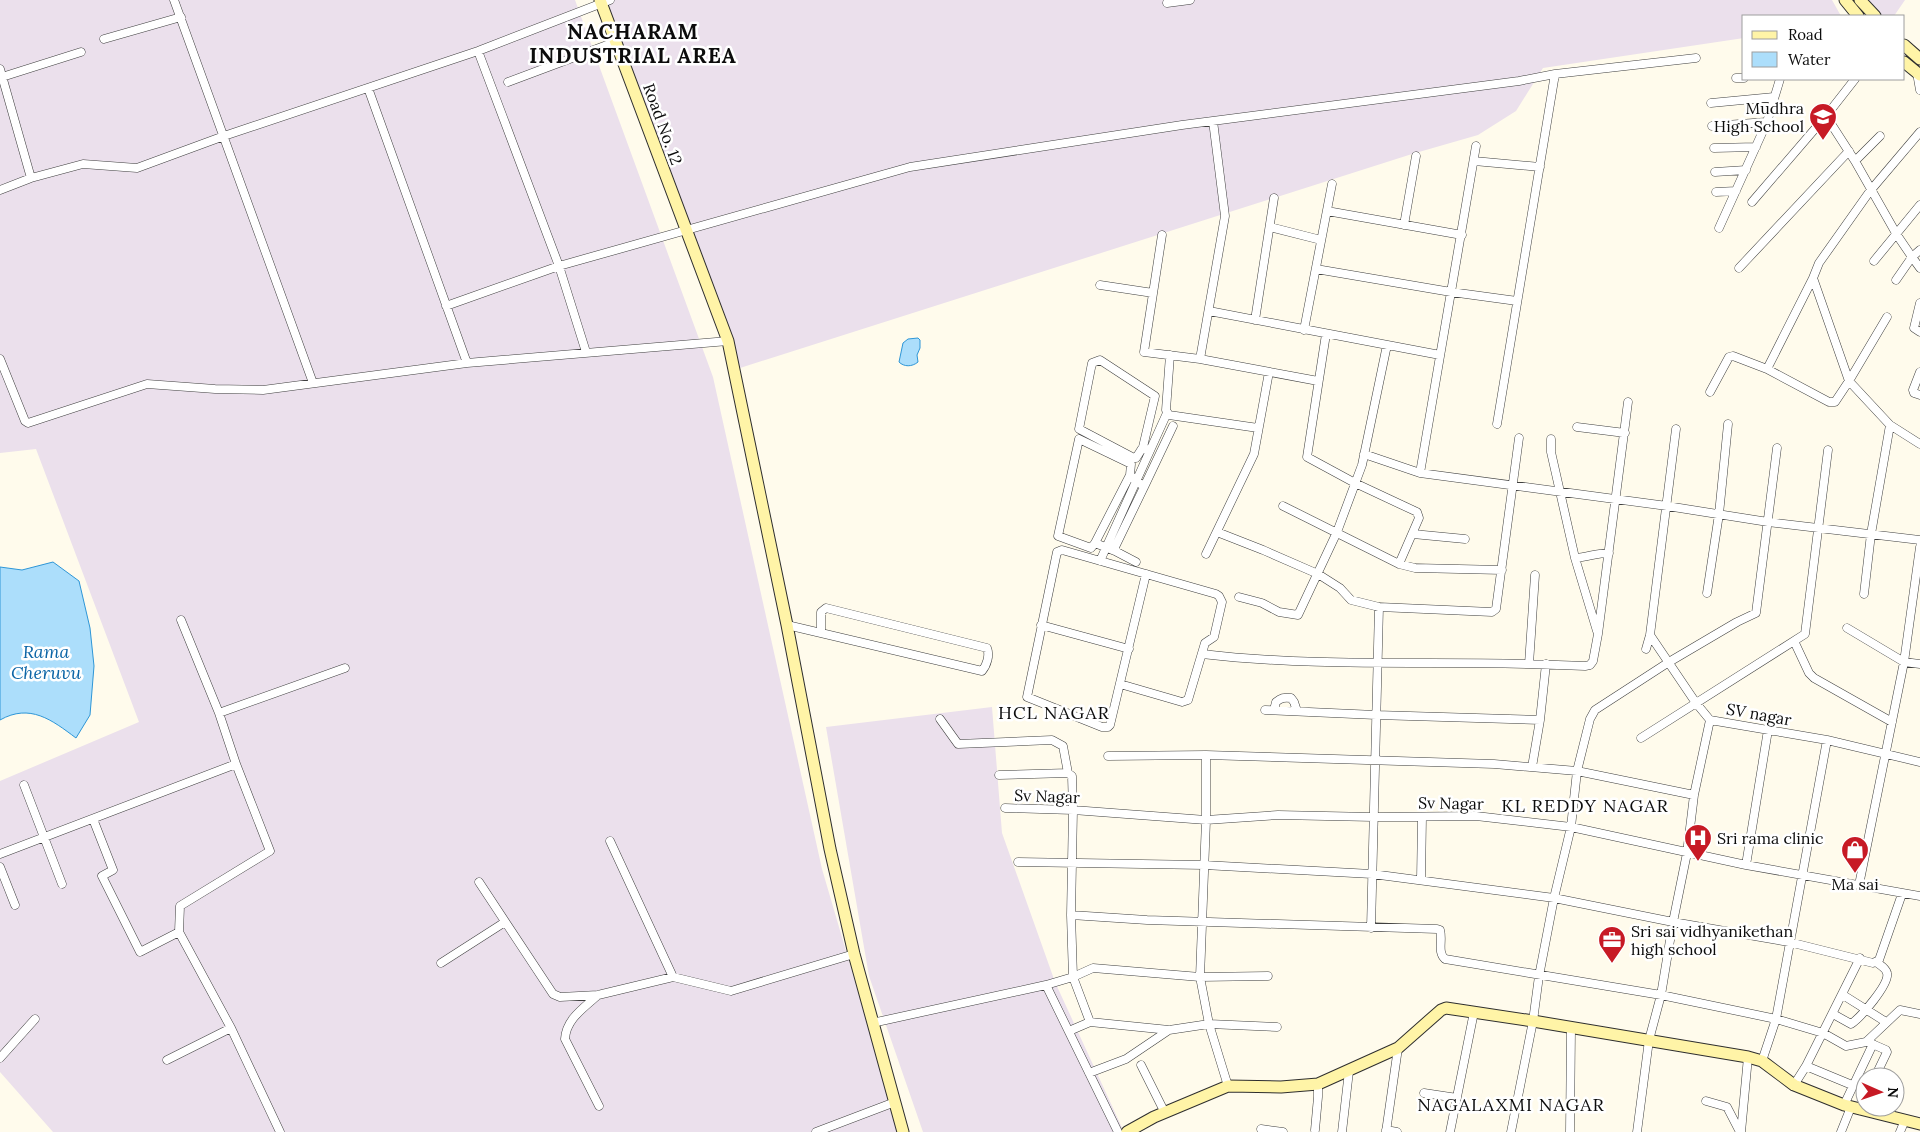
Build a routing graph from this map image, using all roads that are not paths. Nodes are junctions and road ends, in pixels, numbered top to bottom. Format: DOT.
graph roads {
  1 [pos="174,0"];
  2 [pos="1190,0"];
  3 [pos="1845,0"];
  4 [pos="1860,0"];
  5 [pos="604,1"];
  6 [pos="1167,3"];
  7 [pos="1857,15"];
  8 [pos="1874,15"];
  9 [pos="180,17"];
  10 [pos="104,39"];
  11 [pos="615,42"];
  12 [pos="1905,47"];
  13 [pos="478,51"];
  14 [pos="81,52"];
  15 [pos="1696,58"];
  16 [pos="1920,59"];
  17 [pos="1905,63"];
  18 [pos="1,73"];
  19 [pos="1555,74"];
  20 [pos="1919,74"];
  21 [pos="1780,80"];
  22 [pos="1854,80"];
  23 [pos="508,82"];
  24 [pos="368,88"];
  25 [pos="1920,90"];
  26 [pos="1774,97"];
  27 [pos="1711,103"];
  28 [pos="1826,116"];
  29 [pos="1214,121"];
  30 [pos="1767,122"];
  31 [pos="1712,126"];
  32 [pos="1920,132"];
  33 [pos="224,136"];
  34 [pos="1880,136"];
  35 [pos="1476,146"];
  36 [pos="1756,147"];
  37 [pos="1714,148"];
  38 [pos="1849,151"];
  39 [pos="1416,156"];
  40 [pos="1474,161"];
  41 [pos="1855,161"];
  42 [pos="1540,167"];
  43 [pos="1746,170"];
  44 [pos="1714,172"];
  45 [pos="31,178"];
  46 [pos="1332,184"];
  47 [pos="0,190"];
  48 [pos="1736,191"];
  49 [pos="1870,191"];
  50 [pos="1716,192"];
  51 [pos="1274,198"];
  52 [pos="1752,202"];
  53 [pos="1920,206"];
  54 [pos="1327,211"];
  55 [pos="1404,224"];
  56 [pos="1270,227"];
  57 [pos="1720,228"];
  58 [pos="686,230"];
  59 [pos="1162,235"];
  60 [pos="1462,235"];
  61 [pos="1897,235"];
  62 [pos="1322,240"];
  63 [pos="1920,250"];
  64 [pos="1912,257"];
  65 [pos="1874,261"];
  66 [pos="559,266"];
  67 [pos="1739,268"];
  68 [pos="1920,268"];
  69 [pos="1316,269"];
  70 [pos="1813,278"];
  71 [pos="1896,280"];
  72 [pos="1100,285"];
  73 [pos="1451,292"];
  74 [pos="1154,293"];
  75 [pos="1517,301"];
  76 [pos="1920,303"];
  77 [pos="446,306"];
  78 [pos="1209,311"];
  79 [pos="1887,317"];
  80 [pos="1255,320"];
  81 [pos="1304,330"];
  82 [pos="1920,332"];
  83 [pos="1326,334"];
  84 [pos="728,341"];
  85 [pos="1387,345"];
  86 [pos="586,352"];
  87 [pos="1440,355"];
  88 [pos="1170,356"];
  89 [pos="1200,359"];
  90 [pos="0,360"];
  91 [pos="467,363"];
  92 [pos="1767,370"];
  93 [pos="1269,372"];
  94 [pos="1920,372"];
  95 [pos="1318,380"];
  96 [pos="1849,381"];
  97 [pos="313,383"];
  98 [pos="1710,392"];
  99 [pos="1920,395"];
  100 [pos="1628,402"];
  101 [pos="1167,413"];
  102 [pos="1497,424"];
  103 [pos="1728,424"];
  104 [pos="1890,425"];
  105 [pos="1173,426"];
  106 [pos="1577,427"];
  107 [pos="1258,428"];
  108 [pos="1676,429"];
  109 [pos="1625,433"];
  110 [pos="1519,438"];
  111 [pos="1551,439"];
  112 [pos="1920,444"];
  113 [pos="1777,448"];
  114 [pos="1146,449"];
  115 [pos="1828,450"];
  116 [pos="1364,454"];
  117 [pos="1420,473"];
  118 [pos="1133,477"];
  119 [pos="1355,483"];
  120 [pos="1513,486"];
  121 [pos="1144,487"];
  122 [pos="1561,491"];
  123 [pos="1617,500"];
  124 [pos="1283,506"];
  125 [pos="1667,506"];
  126 [pos="1719,514"];
  127 [pos="1768,522"];
  128 [pos="1819,528"];
  129 [pos="1217,532"];
  130 [pos="1337,532"];
  131 [pos="1413,534"];
  132 [pos="1871,534"];
  133 [pos="1465,539"];
  134 [pos="1920,540"];
  135 [pos="1095,543"];
  136 [pos="1105,547"];
  137 [pos="1920,547"];
  138 [pos="1114,551"];
  139 [pos="1609,553"];
  140 [pos="1206,554"];
  141 [pos="1575,558"];
  142 [pos="1100,561"];
  143 [pos="1136,562"];
  144 [pos="1399,564"];
  145 [pos="1502,570"];
  146 [pos="1146,574"];
  147 [pos="1318,574"];
  148 [pos="1534,575"];
  149 [pos="1707,593"];
  150 [pos="1864,594"];
  151 [pos="1239,597"];
  152 [pos="1379,607"];
  153 [pos="181,620"];
  154 [pos="787,624"];
  155 [pos="1041,625"];
  156 [pos="1848,628"];
  157 [pos="821,632"];
  158 [pos="1598,634"];
  159 [pos="1650,634"];
  160 [pos="1794,641"];
  161 [pos="1128,649"];
  162 [pos="1646,649"];
  163 [pos="1202,654"];
  164 [pos="1669,662"];
  165 [pos="1904,662"];
  166 [pos="1378,664"];
  167 [pos="1528,664"];
  168 [pos="1546,664"];
  169 [pos="1920,664"];
  170 [pos="344,668"];
  171 [pos="1120,684"];
  172 [pos="1696,703"];
  173 [pos="1265,710"];
  174 [pos="1274,710"];
  175 [pos="219,712"];
  176 [pos="1297,712"];
  177 [pos="1376,715"];
  178 [pos="940,719"];
  179 [pos="1540,720"];
  180 [pos="1710,720"];
  181 [pos="1892,722"];
  182 [pos="1768,730"];
  183 [pos="1642,738"];
  184 [pos="1827,740"];
  185 [pos="1886,754"];
  186 [pos="1206,755"];
  187 [pos="1108,756"];
  188 [pos="1375,760"];
  189 [pos="1920,762"];
  190 [pos="236,764"];
  191 [pos="1532,767"];
  192 [pos="1577,771"];
  193 [pos="1068,773"];
  194 [pos="999,775"];
  195 [pos="24,785"];
  196 [pos="1694,795"];
  197 [pos="1005,808"];
  198 [pos="1073,810"];
  199 [pos="1373,817"];
  200 [pos="1422,817"];
  201 [pos="93,819"];
  202 [pos="1206,820"];
  203 [pos="1570,827"];
  204 [pos="44,837"];
  205 [pos="610,841"];
  206 [pos="1686,853"];
  207 [pos="0,854"];
  208 [pos="1018,862"];
  209 [pos="1072,864"];
  210 [pos="1204,865"];
  211 [pos="1746,865"];
  212 [pos="0,867"];
  213 [pos="1372,874"];
  214 [pos="1802,875"];
  215 [pos="1421,880"];
  216 [pos="479,882"];
  217 [pos="62,884"];
  218 [pos="1860,885"];
  219 [pos="1902,894"];
  220 [pos="1920,896"];
  221 [pos="1554,898"];
  222 [pos="15,905"];
  223 [pos="1071,916"];
  224 [pos="1201,921"];
  225 [pos="505,922"];
  226 [pos="1673,922"];
  227 [pos="1371,928"];
  228 [pos="179,932"];
  229 [pos="1789,942"];
  230 [pos="854,954"];
  231 [pos="1860,958"];
  232 [pos="1876,962"];
  233 [pos="441,963"];
  234 [pos="1268,976"];
  235 [pos="1539,976"];
  236 [pos="673,977"];
  237 [pos="1073,977"];
  238 [pos="1200,977"];
  239 [pos="1046,985"];
  240 [pos="598,995"];
  241 [pos="1842,995"];
  242 [pos="1661,996"];
  243 [pos="1867,1009"];
  244 [pos="1474,1012"];
  245 [pos="1833,1014"];
  246 [pos="1920,1014"];
  247 [pos="35,1019"];
  248 [pos="1776,1019"];
  249 [pos="1533,1021"];
  250 [pos="1090,1022"];
  251 [pos="1886,1022"];
  252 [pos="872,1023"];
  253 [pos="1209,1024"];
  254 [pos="1277,1027"];
  255 [pos="231,1028"];
  256 [pos="1571,1028"];
  257 [pos="1169,1030"];
  258 [pos="1069,1031"];
  259 [pos="1823,1033"];
  260 [pos="1650,1040"];
  261 [pos="1870,1043"];
  262 [pos="1398,1048"];
  263 [pos="1748,1057"];
  264 [pos="0,1058"];
  265 [pos="166,1060"];
  266 [pos="1762,1060"];
  267 [pos="1141,1065"];
  268 [pos="1806,1066"];
  269 [pos="1880,1067"];
  270 [pos="1349,1071"];
  271 [pos="1089,1073"];
  272 [pos="1318,1084"];
  273 [pos="1794,1085"];
  274 [pos="1852,1085"];
  275 [pos="1228,1086"];
  276 [pos="1424,1093"];
  277 [pos="1457,1098"];
  278 [pos="1706,1101"];
  279 [pos="894,1102"];
  280 [pos="1855,1104"];
  281 [pos="599,1106"];
  282 [pos="1851,1107"];
  283 [pos="1165,1112"];
  284 [pos="1905,1120"];
  285 [pos="1920,1124"];
  286 [pos="1262,1129"];
  287 [pos="1315,1130"];
  288 [pos="1386,1131"];
  289 [pos="280,1132"];
  290 [pos="816,1132"];
  291 [pos="903,1132"];
  292 [pos="1118,1132"];
  293 [pos="1129,1132"];
  294 [pos="1284,1132"];
  295 [pos="1342,1132"];
  296 [pos="1397,1132"];
  297 [pos="1450,1132"];
  298 [pos="1511,1132"];
  299 [pos="1570,1132"];
  300 [pos="1637,1132"];
  301 [pos="1741,1132"];
  302 [pos="1841,1132"];
  303 [pos="1900,1132"];
  1 -- 9 [label="street"];
  2 -- 6 [label="street"];
  3 -- 7 [label="street"];
  4 -- 8 [label="street"];
  5 -- 11 [label="street, Road No. 12"];
  5 -- 13 [label="street"];
  9 -- 10 [label="street"];
  9 -- 33 [label="street"];
  11 -- 23 [label="street"];
  11 -- 58 [label="street, Road No. 12"];
  12 -- 16 [label="street"];
  13 -- 24 [label="street"];
  13 -- 66 [label="street"];
  14 -- 18 [label="street"];
  15 -- 19 [label="street"];
  17 -- 20 [label="street"];
  18 -- 45 [label="street"];
  19 -- 29 [label="street"];
  19 -- 42 [label="street"];
  20 -- 25 [label="street"];
  21 -- 26 [label="street"];
  22 -- 28 [label="street"];
  24 -- 33 [label="street"];
  24 -- 77 [label="street"];
  26 -- 27 [label="street"];
  26 -- 30 [label="street"];
  28 -- 38 [label="street"];
  28 -- 52 [label="street"];
  29 -- 58 [label="street"];
  29 -- 78 [label="street"];
  30 -- 31 [label="street"];
  30 -- 36 [label="street"];
  32 -- 49 [label="street"];
  33 -- 45 [label="street"];
  33 -- 97 [label="street"];
  34 -- 41 [label="street"];
  35 -- 40 [label="street"];
  36 -- 37 [label="street"];
  36 -- 43 [label="street"];
  38 -- 41 [label="street"];
  38 -- 67 [label="street"];
  39 -- 55 [label="street"];
  40 -- 42 [label="street"];
  40 -- 60 [label="street"];
  41 -- 49 [label="street"];
  42 -- 75 [label="street"];
  43 -- 44 [label="street"];
  43 -- 48 [label="street"];
  45 -- 47 [label="street"];
  46 -- 54 [label="street"];
  48 -- 50 [label="street"];
  48 -- 57 [label="street"];
  49 -- 61 [label="street"];
  49 -- 70 [label="street"];
  51 -- 56 [label="street"];
  53 -- 61 [label="street"];
  54 -- 55 [label="street"];
  54 -- 62 [label="street"];
  55 -- 60 [label="street"];
  56 -- 62 [label="street"];
  56 -- 80 [label="street"];
  58 -- 66 [label="street"];
  58 -- 84 [label="street, Road No. 12"];
  59 -- 74 [label="street"];
  60 -- 73 [label="street"];
  61 -- 64 [label="street"];
  61 -- 65 [label="street"];
  62 -- 69 [label="street"];
  63 -- 64 [label="street"];
  64 -- 68 [label="street"];
  64 -- 71 [label="street"];
  66 -- 77 [label="street"];
  66 -- 86 [label="street"];
  69 -- 73 [label="street"];
  69 -- 81 [label="street"];
  70 -- 92 [label="street"];
  70 -- 96 [label="street"];
  72 -- 74 [label="street"];
  73 -- 75 [label="street"];
  73 -- 87 [label="street"];
  74 -- 88 [label="street"];
  75 -- 102 [label="street"];
  76 -- 82 [label="street"];
  77 -- 91 [label="street"];
  78 -- 80 [label="street"];
  78 -- 89 [label="street"];
  79 -- 96 [label="street"];
  80 -- 81 [label="street"];
  81 -- 83 [label="street"];
  83 -- 85 [label="street"];
  83 -- 95 [label="street"];
  84 -- 86 [label="street"];
  84 -- 154 [label="street, Road No. 12"];
  85 -- 87 [label="street"];
  85 -- 116 [label="street"];
  86 -- 91 [label="street"];
  87 -- 117 [label="street"];
  88 -- 89 [label="street"];
  88 -- 101 [label="street"];
  89 -- 93 [label="street"];
  90 -- 97 [label="street"];
  91 -- 97 [label="street"];
  92 -- 96 [label="street"];
  92 -- 98 [label="street"];
  93 -- 95 [label="street"];
  93 -- 107 [label="street"];
  94 -- 99 [label="street"];
  95 -- 119 [label="street"];
  96 -- 104 [label="street"];
  100 -- 109 [label="street"];
  101 -- 107 [label="street"];
  101 -- 114 [label="street"];
  103 -- 126 [label="street"];
  104 -- 112 [label="street"];
  104 -- 132 [label="street"];
  105 -- 121 [label="street"];
  106 -- 109 [label="street"];
  107 -- 129 [label="street"];
  108 -- 125 [label="street"];
  109 -- 123 [label="street"];
  110 -- 120 [label="street"];
  111 -- 122 [label="street"];
  113 -- 127 [label="street"];
  114 -- 114 [label="street"];
  114 -- 118 [label="street"];
  115 -- 128 [label="street"];
  116 -- 117 [label="street"];
  116 -- 119 [label="street"];
  117 -- 120 [label="street"];
  118 -- 121 [label="street"];
  118 -- 135 [label="street"];
  118 -- 135 [label="street"];
  118 -- 136 [label="street"];
  119 -- 130 [label="street"];
  119 -- 131 [label="street"];
  120 -- 122 [label="street"];
  120 -- 145 [label="street"];
  121 -- 138 [label="street"];
  122 -- 123 [label="street"];
  122 -- 141 [label="street"];
  123 -- 125 [label="street"];
  123 -- 139 [label="street"];
  124 -- 130 [label="street"];
  125 -- 126 [label="street"];
  125 -- 159 [label="street"];
  126 -- 127 [label="street"];
  126 -- 149 [label="street"];
  127 -- 128 [label="street"];
  127 -- 164 [label="street"];
  128 -- 132 [label="street"];
  128 -- 160 [label="street"];
  129 -- 140 [label="street"];
  129 -- 147 [label="street"];
  130 -- 144 [label="street"];
  130 -- 147 [label="street"];
  131 -- 133 [label="street"];
  131 -- 144 [label="street"];
  132 -- 134 [label="street"];
  132 -- 150 [label="street"];
  135 -- 136 [label="street"];
  136 -- 138 [label="street"];
  136 -- 142 [label="street"];
  137 -- 165 [label="street"];
  138 -- 143 [label="street"];
  139 -- 141 [label="street"];
  139 -- 158 [label="street"];
  141 -- 158 [label="street"];
  142 -- 146 [label="street"];
  142 -- 155 [label="street"];
  144 -- 145 [label="street"];
  145 -- 152 [label="street"];
  146 -- 161 [label="street"];
  146 -- 163 [label="street"];
  147 -- 151 [label="street"];
  147 -- 152 [label="street"];
  148 -- 167 [label="street"];
  152 -- 166 [label="street"];
  153 -- 175 [label="street"];
  154 -- 157 [label="street"];
  154 -- 230 [label="street, Road No. 12"];
  155 -- 161 [label="street"];
  155 -- 171 [label="street"];
  156 -- 165 [label="street"];
  157 -- 157 [label="street"];
  158 -- 168 [label="street"];
  159 -- 162 [label="street"];
  159 -- 164 [label="street"];
  160 -- 172 [label="street"];
  160 -- 181 [label="street"];
  161 -- 171 [label="street"];
  163 -- 166 [label="street"];
  163 -- 171 [label="street"];
  164 -- 172 [label="street"];
  164 -- 192 [label="street"];
  165 -- 169 [label="street"];
  165 -- 181 [label="street"];
  166 -- 167 [label="street"];
  166 -- 177 [label="street"];
  167 -- 168 [label="street"];
  168 -- 179 [label="street"];
  170 -- 175 [label="street"];
  172 -- 180 [label="street"];
  172 -- 183 [label="street"];
  173 -- 174 [label="street"];
  174 -- 176 [label="street"];
  174 -- 176 [label="street"];
  175 -- 190 [label="street"];
  176 -- 177 [label="street"];
  177 -- 179 [label="street"];
  177 -- 188 [label="street"];
  178 -- 193 [label="street"];
  179 -- 191 [label="street"];
  180 -- 182 [label="street, SV nagar"];
  180 -- 196 [label="street, SV nagar"];
  181 -- 185 [label="street"];
  182 -- 184 [label="street, SV nagar"];
  182 -- 211 [label="street"];
  184 -- 185 [label="street, SV nagar"];
  184 -- 214 [label="street"];
  185 -- 189 [label="street, SV nagar"];
  185 -- 218 [label="street"];
  186 -- 187 [label="street"];
  186 -- 188 [label="street"];
  186 -- 202 [label="street"];
  188 -- 191 [label="street"];
  188 -- 199 [label="street"];
  190 -- 201 [label="street"];
  190 -- 228 [label="street"];
  191 -- 192 [label="street"];
  192 -- 196 [label="street"];
  192 -- 203 [label="street"];
  193 -- 194 [label="street"];
  193 -- 198 [label="street"];
  195 -- 204 [label="street"];
  196 -- 206 [label="street, SV nagar"];
  197 -- 198 [label="street, Sv Nagar"];
  198 -- 202 [label="street, Sv Nagar"];
  198 -- 209 [label="street"];
  199 -- 200 [label="street, Sv Nagar"];
  199 -- 202 [label="street, Sv Nagar"];
  199 -- 213 [label="street"];
  200 -- 203 [label="street, Sv Nagar"];
  200 -- 215 [label="street"];
  201 -- 204 [label="street"];
  201 -- 228 [label="street"];
  202 -- 210 [label="street"];
  203 -- 206 [label="street, Sv Nagar"];
  203 -- 221 [label="street"];
  204 -- 207 [label="street"];
  204 -- 217 [label="street"];
  205 -- 236 [label="street"];
  206 -- 211 [label="street, Sv Nagar"];
  206 -- 226 [label="street, SV nagar"];
  208 -- 209 [label="street"];
  209 -- 210 [label="street"];
  209 -- 223 [label="street"];
  210 -- 213 [label="street"];
  210 -- 224 [label="street"];
  211 -- 214 [label="street, Sv Nagar"];
  212 -- 222 [label="street"];
  213 -- 215 [label="street"];
  213 -- 227 [label="street"];
  214 -- 218 [label="street, Sv Nagar"];
  214 -- 229 [label="street"];
  215 -- 221 [label="street"];
  216 -- 225 [label="street"];
  218 -- 219 [label="street, Sv Nagar"];
  219 -- 220 [label="street, Sv Nagar"];
  219 -- 232 [label="street"];
  221 -- 226 [label="street"];
  221 -- 235 [label="street"];
  223 -- 224 [label="street"];
  223 -- 237 [label="street"];
  224 -- 227 [label="street"];
  224 -- 238 [label="street"];
  225 -- 233 [label="street"];
  225 -- 240 [label="street"];
  226 -- 229 [label="street"];
  226 -- 242 [label="street, SV nagar"];
  227 -- 235 [label="street"];
  228 -- 255 [label="street"];
  229 -- 231 [label="street"];
  229 -- 248 [label="street"];
  230 -- 236 [label="street"];
  230 -- 252 [label="street, Road No. 12"];
  231 -- 232 [label="street"];
  231 -- 241 [label="street"];
  232 -- 243 [label="street"];
  234 -- 238 [label="street"];
  235 -- 242 [label="street"];
  235 -- 249 [label="street"];
  236 -- 240 [label="street"];
  237 -- 238 [label="street"];
  237 -- 239 [label="street"];
  237 -- 250 [label="street"];
  238 -- 253 [label="street"];
  239 -- 252 [label="street"];
  239 -- 258 [label="street"];
  240 -- 281 [label="street"];
  241 -- 243 [label="street"];
  241 -- 245 [label="street"];
  242 -- 248 [label="street"];
  242 -- 260 [label="street, SV nagar"];
  243 -- 245 [label="street"];
  243 -- 251 [label="street"];
  244 -- 249 [label="street"];
  244 -- 262 [label="street"];
  244 -- 277 [label="street"];
  245 -- 259 [label="street"];
  246 -- 251 [label="street"];
  247 -- 264 [label="street"];
  248 -- 259 [label="street"];
  248 -- 266 [label="street"];
  249 -- 256 [label="street"];
  249 -- 298 [label="street"];
  250 -- 257 [label="street"];
  250 -- 258 [label="street"];
  251 -- 261 [label="street"];
  252 -- 279 [label="street, Road No. 12"];
  253 -- 254 [label="street"];
  253 -- 257 [label="street"];
  253 -- 275 [label="street"];
  255 -- 265 [label="street"];
  255 -- 289 [label="street"];
  256 -- 260 [label="street"];
  256 -- 299 [label="street"];
  257 -- 271 [label="street"];
  258 -- 271 [label="street"];
  259 -- 261 [label="street"];
  259 -- 268 [label="street"];
  260 -- 263 [label="street"];
  260 -- 300 [label="street, SV nagar"];
  261 -- 269 [label="street"];
  261 -- 274 [label="street"];
  262 -- 270 [label="street"];
  262 -- 288 [label="street"];
  263 -- 266 [label="street"];
  263 -- 301 [label="street"];
  266 -- 273 [label="street"];
  267 -- 283 [label="street"];
  268 -- 273 [label="street"];
  268 -- 274 [label="street"];
  270 -- 272 [label="street"];
  270 -- 295 [label="street"];
  271 -- 292 [label="street"];
  272 -- 275 [label="street"];
  272 -- 287 [label="street"];
  273 -- 282 [label="street"];
  274 -- 282 [label="street"];
  275 -- 283 [label="street"];
  276 -- 277 [label="street"];
  277 -- 297 [label="street"];
  278 -- 301 [label="street"];
  279 -- 290 [label="street"];
  279 -- 291 [label="street, Road No. 12"];
  280 -- 282 [label="street"];
  282 -- 284 [label="street"];
  282 -- 302 [label="street"];
  283 -- 293 [label="street"];
  284 -- 285 [label="street"];
  284 -- 303 [label="street"];
  286 -- 294 [label="street"];
  288 -- 296 [label="street"];
}
